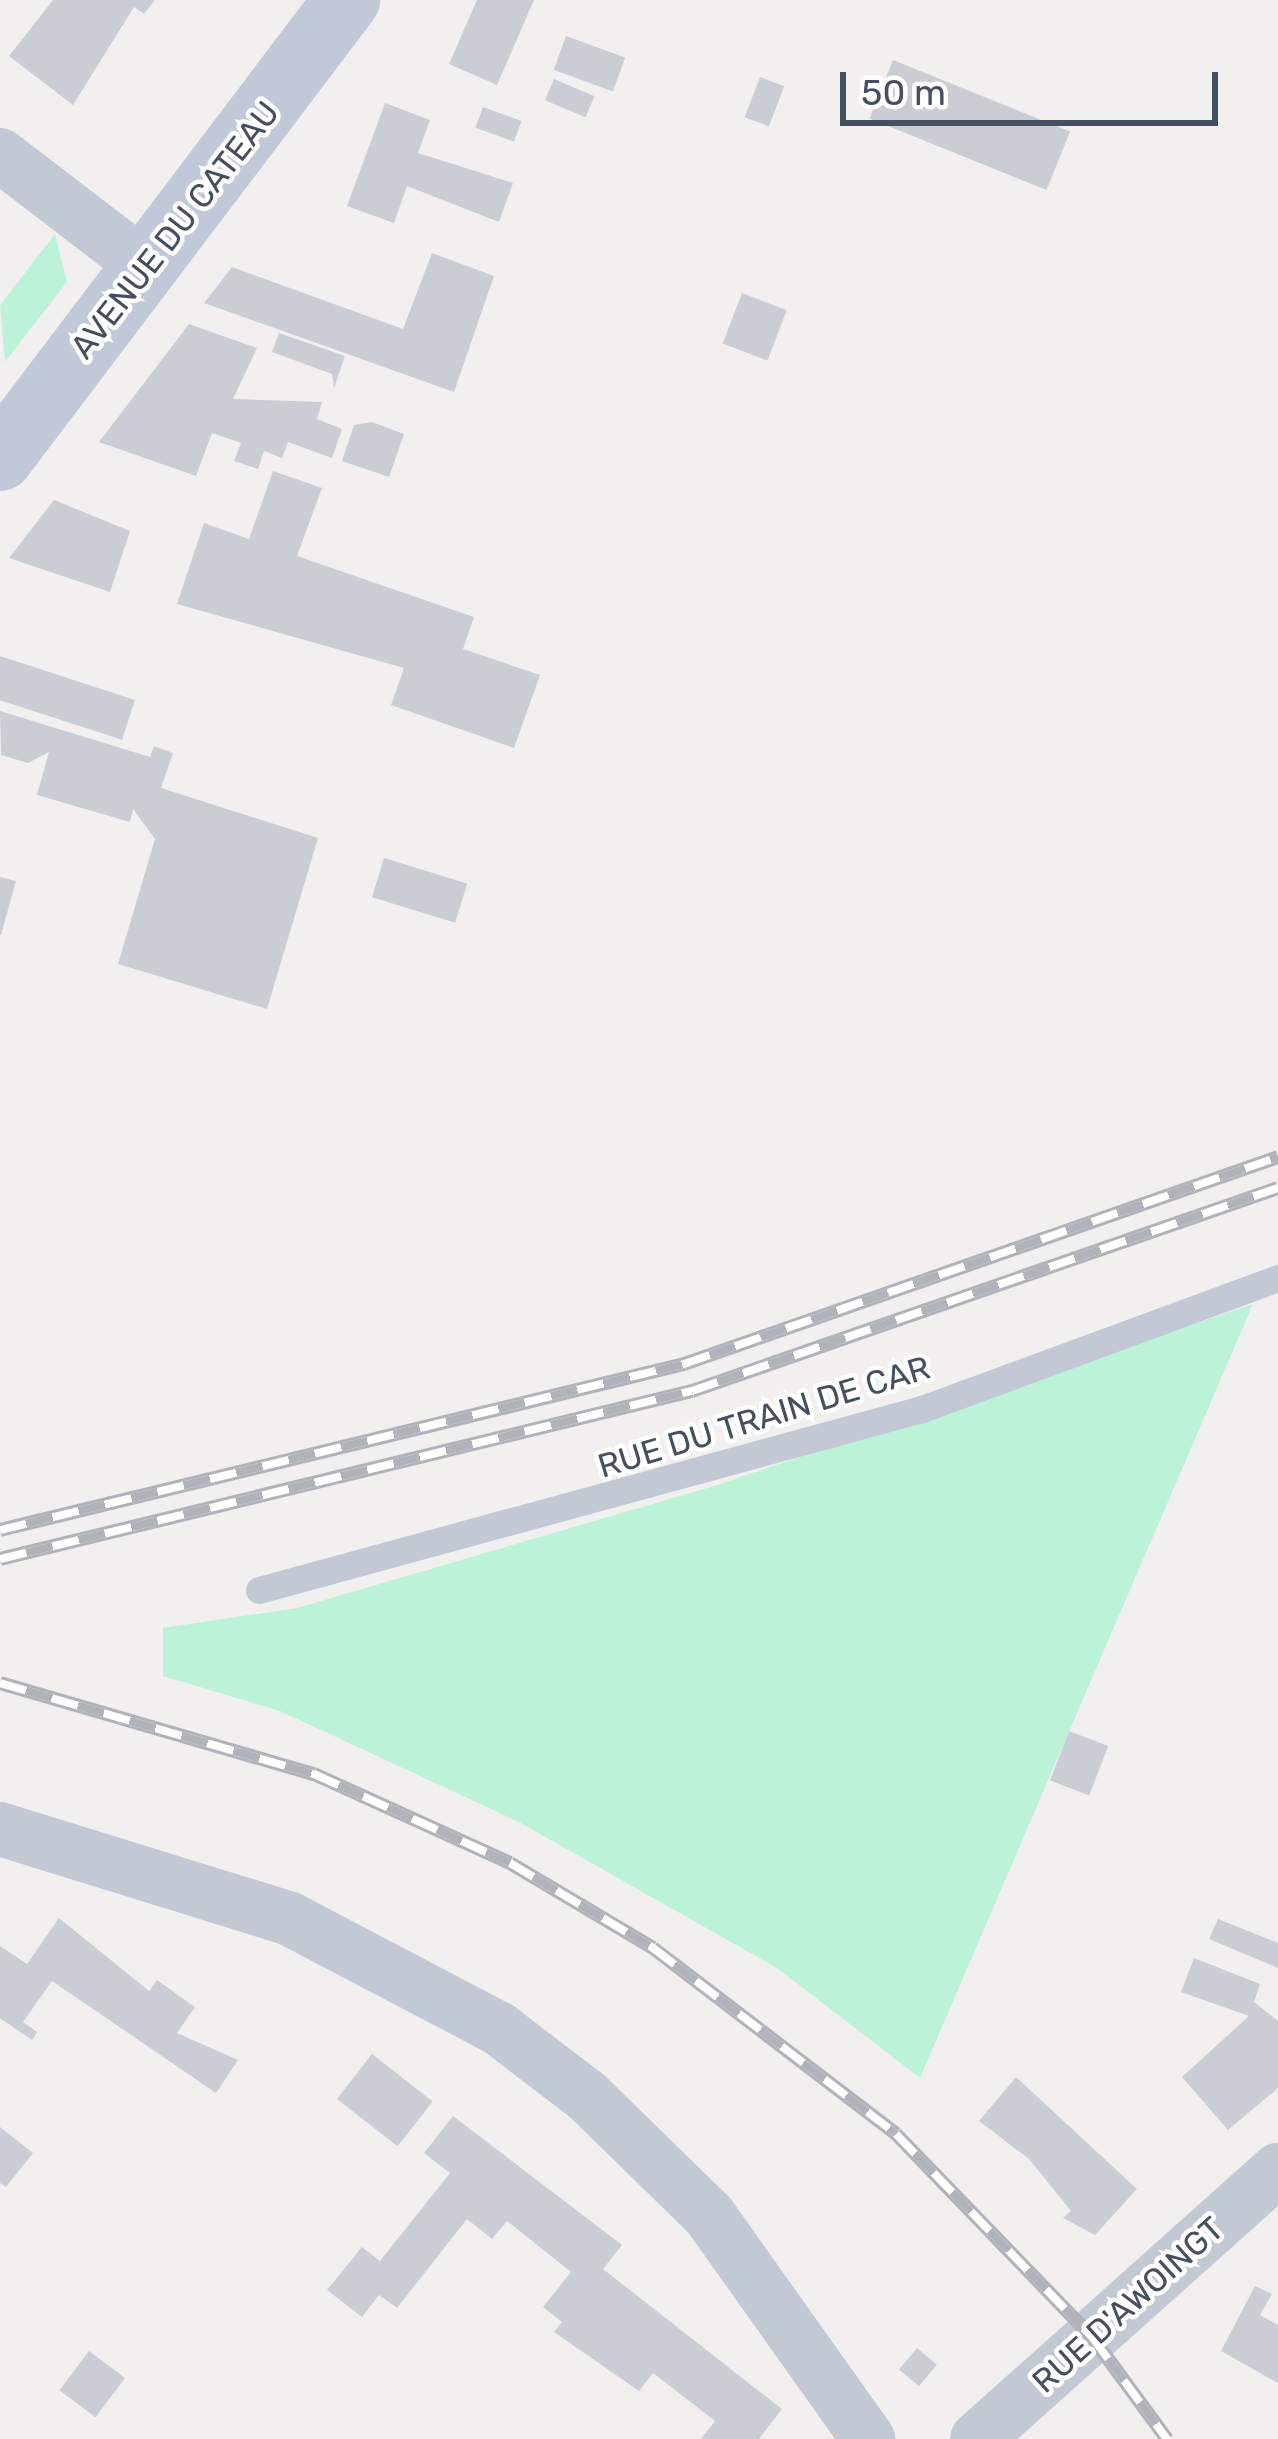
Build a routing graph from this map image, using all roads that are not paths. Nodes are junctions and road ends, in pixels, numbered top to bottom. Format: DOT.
graph roads {
  1 [pos="303,0"];
  2 [pos="346,0"];
  3 [pos="0,155"];
  4 [pos="131,255"];
  5 [pos="0,394"];
  6 [pos="0,458"];
  7 [pos="1278,1277"];
  8 [pos="259,1589"];
  9 [pos="0,1828"];
  10 [pos="1278,2170"];
  11 [pos="868,2439"];
  12 [pos="977,2439"];
  1 -- 4 [label="main road, AVENUE DU CATEAU"];
  2 -- 4 [label="main road, AVENUE DU CATEAU"];
  3 -- 4 [label="street"];
  4 -- 5 [label="main road, AVENUE DU CATEAU"];
  4 -- 6 [label="main road, AVENUE DU CATEAU"];
  7 -- 8 [label="lane, RUE DU TRAIN DE CAR"];
  9 -- 11 [label="street"];
  10 -- 12 [label="street, RUE D'AWOINGT"];
}
